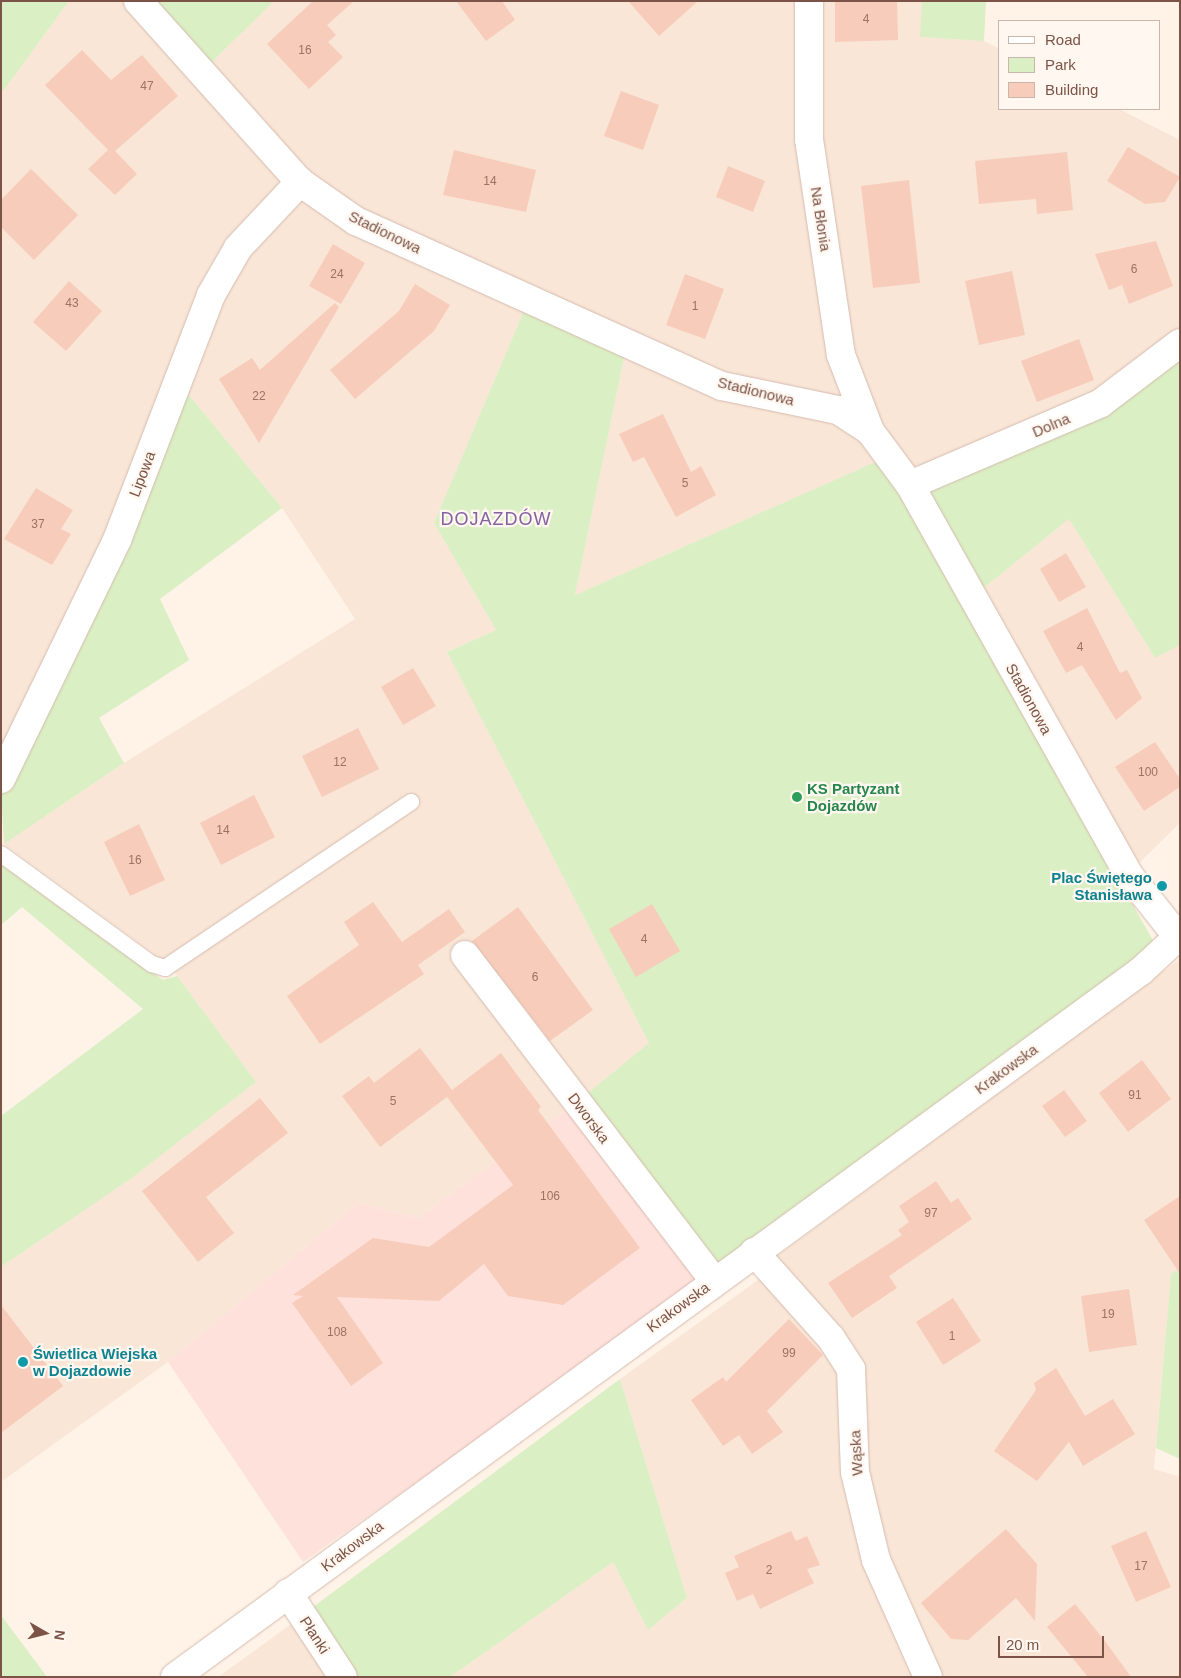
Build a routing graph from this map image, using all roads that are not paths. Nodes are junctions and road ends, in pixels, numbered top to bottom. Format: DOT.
graph roads {
  1 [pos="138,1"];
  2 [pos="809,1"];
  3 [pos="300,182"];
  4 [pos="1180,343"];
  5 [pos="870,431"];
  6 [pos="910,485"];
  7 [pos="1,779"];
  8 [pos="411,802"];
  9 [pos="1,854"];
  10 [pos="1179,936"];
  11 [pos="465,955"];
  12 [pos="754,1252"];
  13 [pos="714,1281"];
  14 [pos="288,1593"];
  15 [pos="175,1677"];
  16 [pos="343,1677"];
  17 [pos="928,1677"];
  1 -- 3 [label="street, Stadionowa"];
  2 -- 5 [label="street, Na Błonia"];
  3 -- 5 [label="street, Stadionowa"];
  3 -- 7 [label="street, Lipowa"];
  4 -- 6 [label="street, Dolna"];
  5 -- 6 [label="street, Stadionowa"];
  6 -- 10 [label="street, Stadionowa"];
  8 -- 9 [label="lane"];
  10 -- 12 [label="street, Krakowska"];
  11 -- 13 [label="street, Dworska"];
  12 -- 13 [label="street, Krakowska"];
  12 -- 17 [label="street, Wąska"];
  13 -- 14 [label="street, Krakowska"];
  14 -- 15 [label="street, Krakowska"];
  14 -- 16 [label="street, Płanki"];
}
